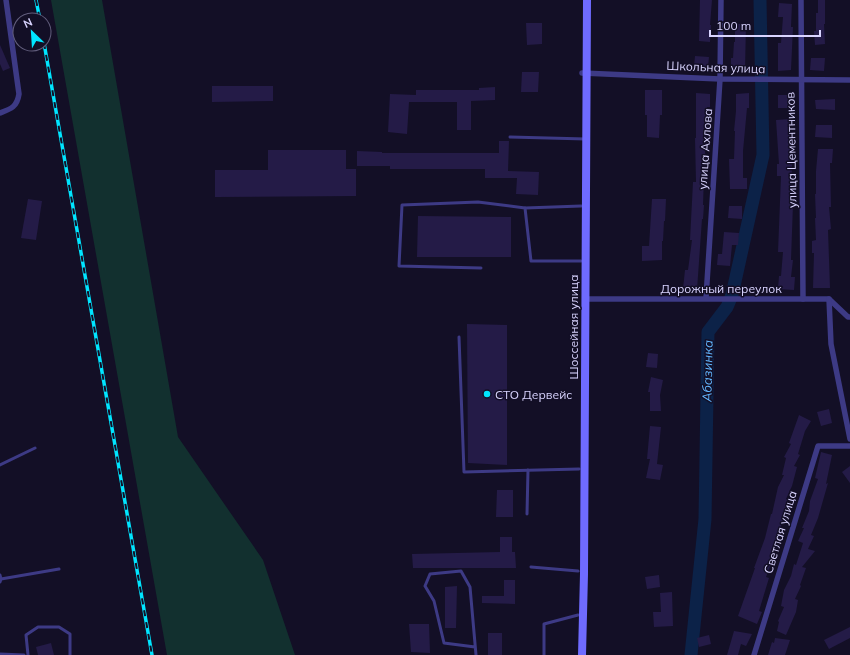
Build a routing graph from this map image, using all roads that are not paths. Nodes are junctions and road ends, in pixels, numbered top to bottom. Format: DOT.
graph roads {
  1 [pos="6,0"];
  2 [pos="583,0"];
  3 [pos="587,0"];
  4 [pos="722,0"];
  5 [pos="801,0"];
  6 [pos="584,73"];
  7 [pos="720,79"];
  8 [pos="801,80"];
  9 [pos="850,80"];
  10 [pos="0,113"];
  11 [pos="510,137"];
  12 [pos="584,138"];
  13 [pos="582,206"];
  14 [pos="525,208"];
  15 [pos="581,261"];
  16 [pos="481,268"];
  17 [pos="706,298"];
  18 [pos="585,299"];
  19 [pos="803,299"];
  20 [pos="829,299"];
  21 [pos="850,317"];
  22 [pos="459,337"];
  23 [pos="850,439"];
  24 [pos="850,446"];
  25 [pos="35,448"];
  26 [pos="0,466"];
  27 [pos="579,469"];
  28 [pos="528,470"];
  29 [pos="527,514"];
  30 [pos="530,567"];
  31 [pos="59,569"];
  32 [pos="578,571"];
  33 [pos="0,579"];
  34 [pos="578,615"];
  35 [pos="475,647"];
  36 [pos="0,654"];
  37 [pos="24,655"];
  38 [pos="28,655"];
  39 [pos="70,655"];
  40 [pos="476,655"];
  41 [pos="544,655"];
  42 [pos="578,655"];
  43 [pos="582,655"];
  44 [pos="754,655"];
  1 -- 10 [label="street"];
  2 -- 6 [label="main road, Шоссейная улица"];
  3 -- 6 [label="main road, Шоссейная улица"];
  4 -- 7 [label="street, улица Ахлова"];
  5 -- 8 [label="street, улица Цементников"];
  6 -- 7 [label="street, Школьная улица"];
  6 -- 12 [label="main road, Шоссейная улица"];
  7 -- 8 [label="street, Школьная улица"];
  7 -- 17 [label="street, улица Ахлова"];
  8 -- 9 [label="street, Школьная улица"];
  8 -- 19 [label="street, улица Цементников"];
  11 -- 12 [label="lane"];
  12 -- 13 [label="main road, Шоссейная улица"];
  12 -- 18 [label="main road, Шоссейная улица"];
  13 -- 14 [label="lane"];
  13 -- 15 [label="main road, Шоссейная улица"];
  14 -- 15 [label="lane"];
  14 -- 16 [label="lane"];
  15 -- 27 [label="main road, Шоссейная улица"];
  17 -- 18 [label="street, Дорожный переулок"];
  17 -- 19 [label="street, Дорожный переулок"];
  18 -- 43 [label="main road, Шоссейная улица"];
  19 -- 20 [label="street, Дорожный переулок"];
  20 -- 21 [label="street"];
  20 -- 23 [label="street"];
  22 -- 28 [label="lane"];
  24 -- 44 [label="street, Светлая улица"];
  25 -- 26 [label="lane"];
  27 -- 28 [label="lane"];
  27 -- 32 [label="main road, Шоссейная улица"];
  28 -- 29 [label="lane"];
  30 -- 32 [label="lane"];
  31 -- 33 [label="lane"];
  32 -- 34 [label="main road, Шоссейная улица"];
  34 -- 41 [label="lane"];
  34 -- 42 [label="main road, Шоссейная улица"];
  35 -- 35 [label="lane"];
  35 -- 40 [label="lane"];
  36 -- 37 [label="lane"];
  38 -- 39 [label="lane"];
}
